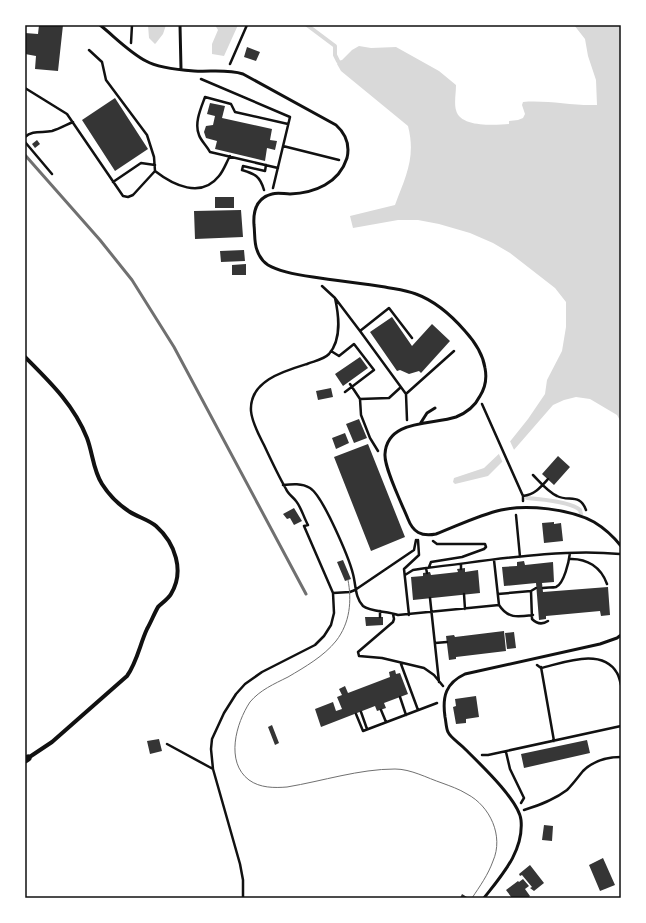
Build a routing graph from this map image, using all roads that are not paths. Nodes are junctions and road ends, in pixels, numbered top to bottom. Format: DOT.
graph roads {
  1 [pos="100,25"];
  2 [pos="180,25"];
  3 [pos="181,69"];
  4 [pos="25,357"];
  5 [pos="435,408"];
  6 [pos="420,424"];
  7 [pos="621,546"];
  8 [pos="621,635"];
  9 [pos="26,759"];
  10 [pos="484,898"];
  1 -- 3 [label="lane"];
  2 -- 3 [label="lane"];
  3 -- 6 [label="lane"];
  4 -- 9 [label="street"];
  5 -- 6 [label="lane"];
  6 -- 7 [label="lane"];
  8 -- 10 [label="lane"];
}
